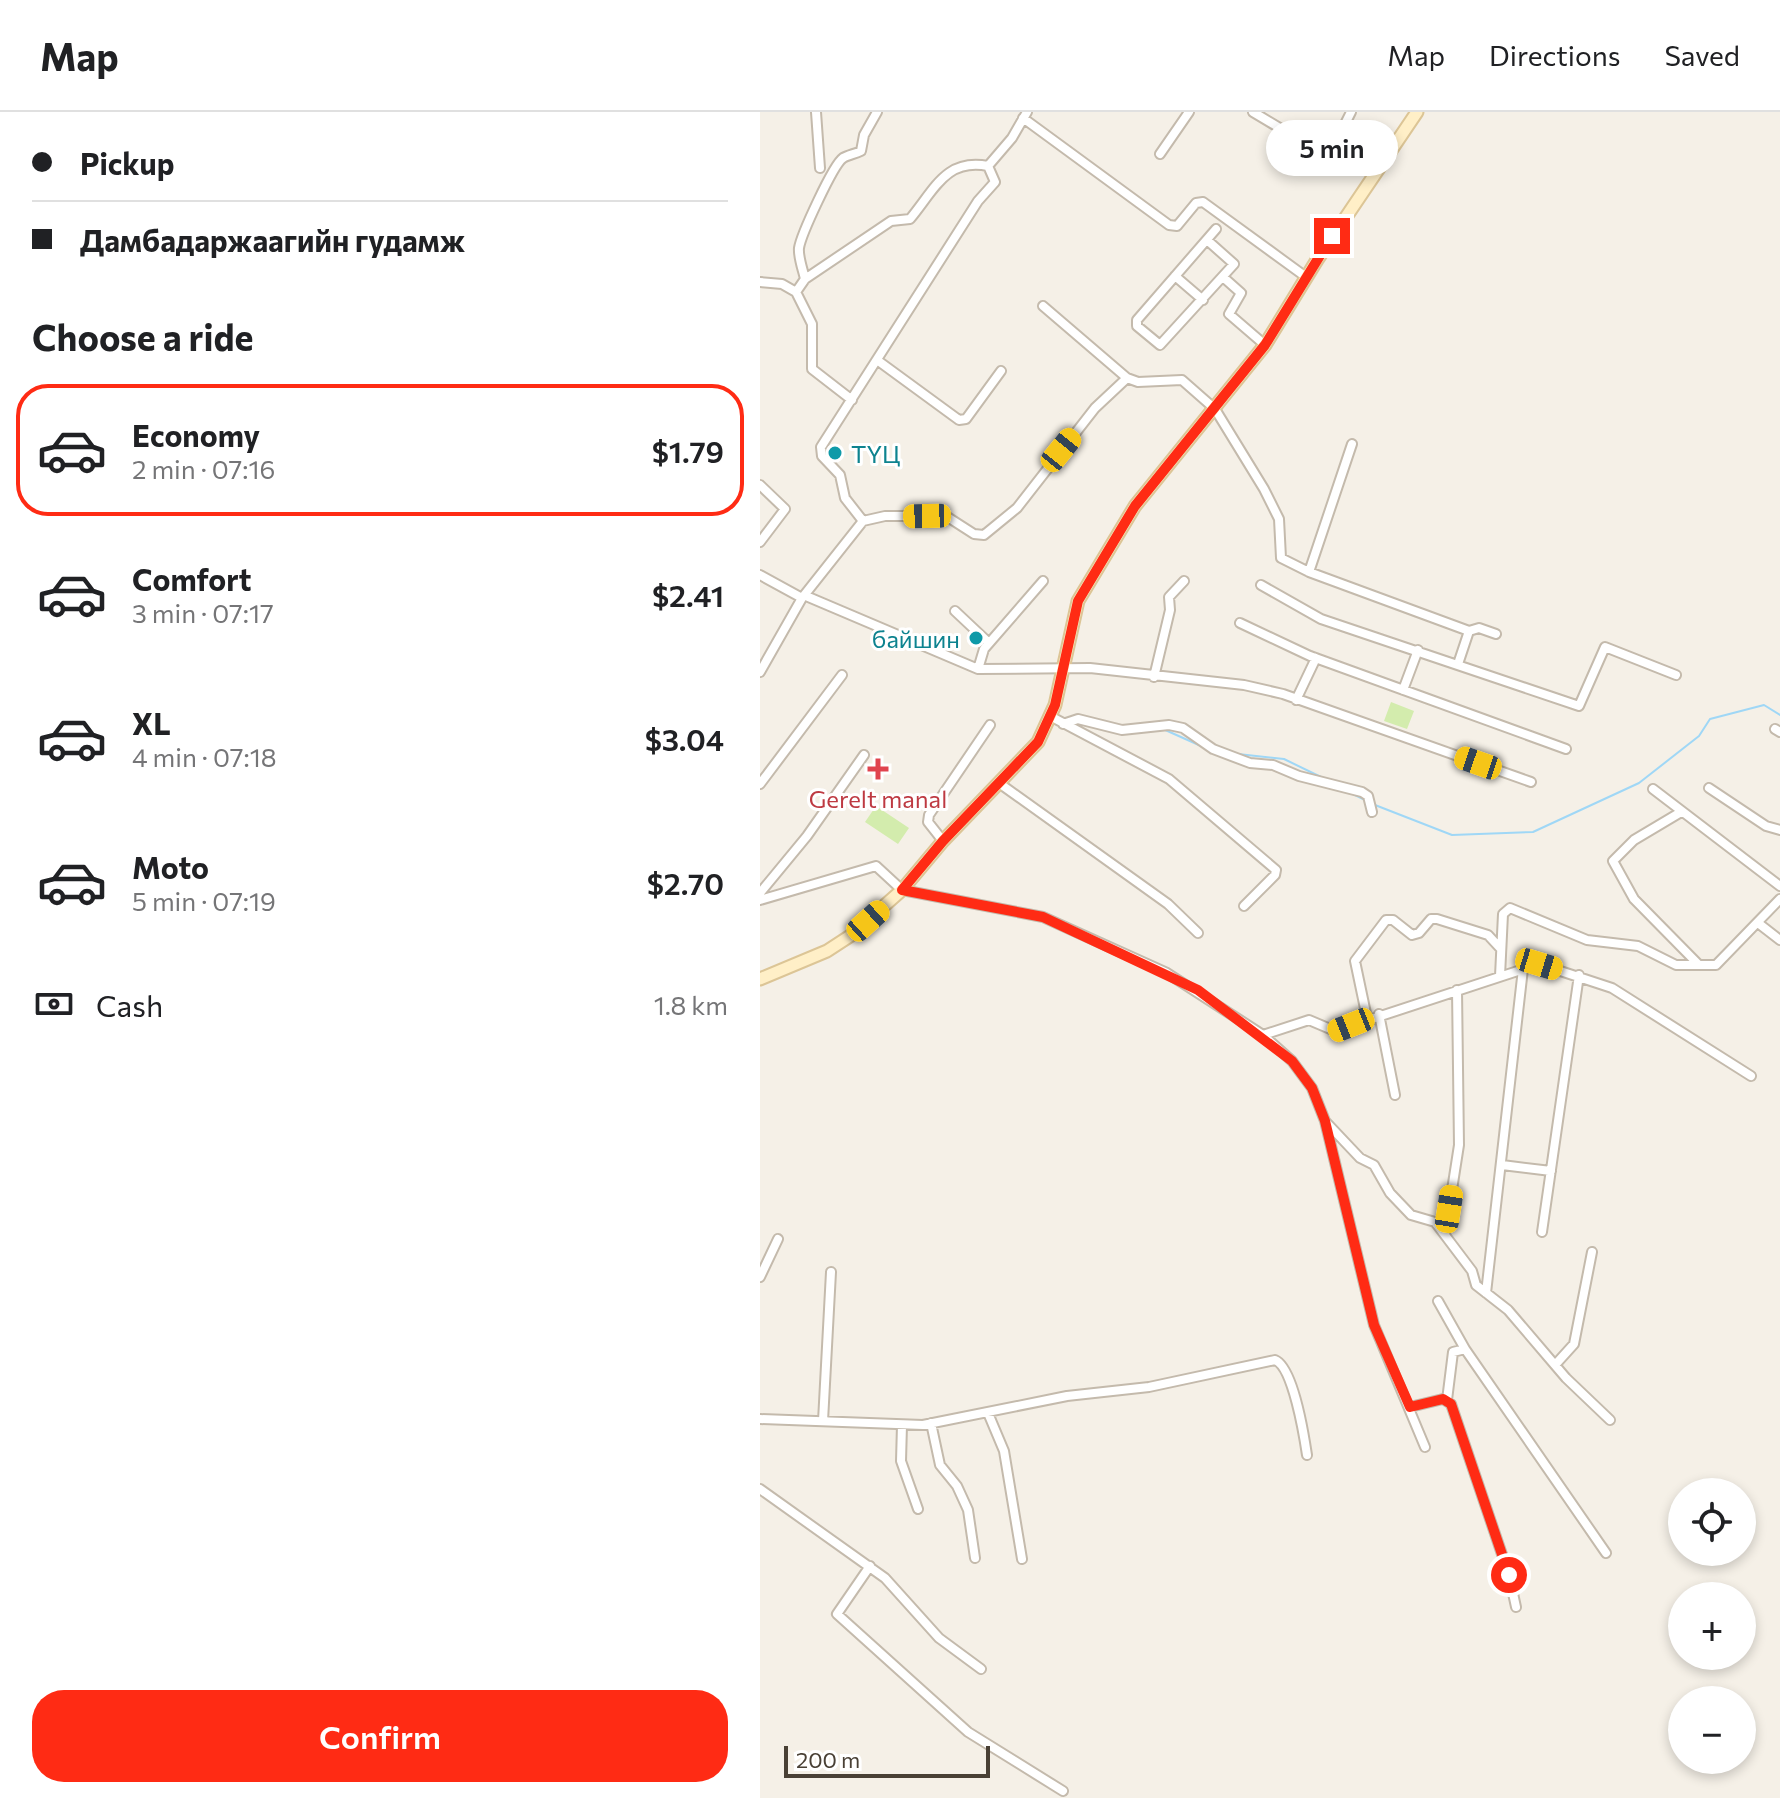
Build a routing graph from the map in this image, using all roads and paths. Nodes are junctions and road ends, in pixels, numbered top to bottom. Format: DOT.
graph roads {
  1 [pos="816,112"];
  2 [pos="877,112"];
  3 [pos="1189,112"];
  4 [pos="1253,112"];
  5 [pos="1351,112"];
  6 [pos="1417,112"];
  7 [pos="1025,115"];
  8 [pos="1340,134"];
  9 [pos="1160,154"];
  10 [pos="1380,164"];
  11 [pos="988,166"];
  12 [pos="820,168"];
  13 [pos="1216,229"];
  14 [pos="1207,240"];
  15 [pos="1175,276"];
  16 [pos="1223,277"];
  17 [pos="1306,277"];
  18 [pos="805,279"];
  19 [pos="760,282"];
  20 [pos="796,292"];
  21 [pos="1203,300"];
  22 [pos="1043,306"];
  23 [pos="1265,345"];
  24 [pos="877,360"];
  25 [pos="1001,371"];
  26 [pos="1127,378"];
  27 [pos="852,400"];
  28 [pos="1215,409"];
  29 [pos="1352,444"];
  30 [pos="760,485"];
  31 [pos="863,521"];
  32 [pos="760,542"];
  33 [pos="1309,572"];
  34 [pos="760,575"];
  35 [pos="1043,581"];
  36 [pos="1184,581"];
  37 [pos="1261,585"];
  38 [pos="804,597"];
  39 [pos="955,611"];
  40 [pos="1240,623"];
  41 [pos="1469,631"];
  42 [pos="1496,634"];
  43 [pos="989,643"];
  44 [pos="1418,650"];
  45 [pos="1316,658"];
  46 [pos="1458,664"];
  47 [pos="978,669"];
  48 [pos="1061,669"];
  49 [pos="760,672"];
  50 [pos="842,675"];
  51 [pos="1676,675"];
  52 [pos="1154,677"];
  53 [pos="1403,690"];
  54 [pos="1296,700"];
  55 [pos="1050,716"];
  56 [pos="1063,724"];
  57 [pos="990,725"];
  58 [pos="1566,749"];
  59 [pos="864,755"];
  60 [pos="1531,782"];
  61 [pos="999,783"];
  62 [pos="760,784"];
  63 [pos="1709,788"];
  64 [pos="1653,789"];
  65 [pos="1371,804"];
  66 [pos="1681,812"];
  67 [pos="1780,830"];
  68 [pos="943,841"];
  69 [pos="1780,886"];
  70 [pos="902,890"];
  71 [pos="760,893"];
  72 [pos="1780,899"];
  73 [pos="760,900"];
  74 [pos="1244,906"];
  75 [pos="1758,923"];
  76 [pos="1198,933"];
  77 [pos="1780,940"];
  78 [pos="1501,950"];
  79 [pos="1698,964"];
  80 [pos="1523,969"];
  81 [pos="1579,975"];
  82 [pos="1500,976"];
  83 [pos="760,979"];
  84 [pos="1457,990"];
  85 [pos="1379,1014"];
  86 [pos="1367,1018"];
  87 [pos="1263,1035"];
  88 [pos="1751,1076"];
  89 [pos="1395,1095"];
  90 [pos="1325,1121"];
  91 [pos="1502,1165"];
  92 [pos="1551,1171"];
  93 [pos="1449,1209"];
  94 [pos="1542,1232"];
  95 [pos="778,1239"];
  96 [pos="1592,1252"];
  97 [pos="831,1272"];
  98 [pos="760,1277"];
  99 [pos="1486,1293"];
  100 [pos="1438,1301"];
  101 [pos="1465,1349"];
  102 [pos="1555,1365"];
  103 [pos="1447,1400"];
  104 [pos="1410,1407"];
  105 [pos="988,1413"];
  106 [pos="760,1419"];
  107 [pos="1610,1420"];
  108 [pos="823,1421"];
  109 [pos="931,1423"];
  110 [pos="902,1425"];
  111 [pos="1425,1447"];
  112 [pos="1307,1455"];
  113 [pos="760,1489"];
  114 [pos="918,1509"];
  115 [pos="1606,1553"];
  116 [pos="975,1558"];
  117 [pos="1022,1559"];
  118 [pos="870,1566"];
  119 [pos="1516,1607"];
  120 [pos="981,1669"];
  121 [pos="1063,1791"];
  1 -- 12 [label="street"];
  2 -- 18 [label="street"];
  3 -- 9 [label="street"];
  4 -- 8 [label="street"];
  5 -- 8 [label="street"];
  6 -- 10 [label="main road"];
  7 -- 11 [label="street"];
  7 -- 17 [label="street"];
  8 -- 10 [label="street"];
  10 -- 17 [label="main road"];
  11 -- 18 [label="street"];
  11 -- 24 [label="street"];
  13 -- 14 [label="street"];
  14 -- 15 [label="street"];
  14 -- 16 [label="street"];
  15 -- 21 [label="street"];
  15 -- 21 [label="street"];
  16 -- 21 [label="street"];
  16 -- 23 [label="street"];
  17 -- 23 [label="main road"];
  18 -- 20 [label="street"];
  19 -- 20 [label="street"];
  20 -- 27 [label="street"];
  22 -- 26 [label="street"];
  23 -- 28 [label="main road"];
  24 -- 25 [label="street"];
  24 -- 27 [label="street"];
  26 -- 28 [label="street"];
  26 -- 31 [label="street"];
  27 -- 31 [label="street"];
  28 -- 33 [label="street"];
  28 -- 48 [label="main road"];
  29 -- 33 [label="street"];
  30 -- 32 [label="street"];
  31 -- 38 [label="street"];
  33 -- 41 [label="street"];
  34 -- 38 [label="street"];
  35 -- 43 [label="street"];
  36 -- 52 [label="street"];
  37 -- 44 [label="street"];
  38 -- 47 [label="street"];
  38 -- 49 [label="street"];
  39 -- 43 [label="street"];
  40 -- 45 [label="street"];
  41 -- 42 [label="street"];
  41 -- 46 [label="street"];
  43 -- 47 [label="street"];
  44 -- 46 [label="street"];
  44 -- 53 [label="street"];
  45 -- 53 [label="street"];
  45 -- 54 [label="street"];
  46 -- 51 [label="street"];
  47 -- 48 [label="street"];
  48 -- 52 [label="street"];
  48 -- 55 [label="main road"];
  50 -- 62 [label="street"];
  52 -- 54 [label="street"];
  53 -- 58 [label="street"];
  54 -- 60 [label="street"];
  55 -- 56 [label="street"];
  55 -- 61 [label="main road"];
  56 -- 65 [label="street"];
  56 -- 74 [label="street"];
  57 -- 68 [label="street"];
  59 -- 71 [label="street"];
  61 -- 68 [label="main road"];
  61 -- 76 [label="street"];
  63 -- 67 [label="street"];
  64 -- 66 [label="street"];
  66 -- 69 [label="street"];
  66 -- 79 [label="street"];
  68 -- 70 [label="main road"];
  70 -- 73 [label="street"];
  70 -- 83 [label="main road"];
  70 -- 87 [label="street"];
  72 -- 75 [label="street"];
  75 -- 77 [label="street"];
  75 -- 79 [label="street"];
  78 -- 79 [label="street"];
  78 -- 82 [label="street"];
  78 -- 86 [label="street"];
  80 -- 81 [label="street"];
  80 -- 82 [label="street"];
  80 -- 91 [label="street"];
  81 -- 88 [label="street"];
  81 -- 92 [label="street"];
  82 -- 84 [label="street"];
  84 -- 85 [label="street"];
  84 -- 93 [label="street"];
  85 -- 86 [label="street"];
  85 -- 89 [label="street"];
  86 -- 87 [label="street"];
  87 -- 90 [label="street"];
  90 -- 99 [label="street"];
  90 -- 104 [label="street"];
  91 -- 92 [label="street"];
  91 -- 99 [label="street"];
  92 -- 94 [label="street"];
  95 -- 98 [label="street"];
  96 -- 102 [label="street"];
  97 -- 108 [label="street"];
  99 -- 102 [label="street"];
  100 -- 101 [label="street"];
  101 -- 103 [label="street"];
  101 -- 115 [label="street"];
  102 -- 107 [label="street"];
  103 -- 104 [label="street"];
  103 -- 119 [label="street"];
  104 -- 111 [label="street"];
  105 -- 109 [label="street"];
  105 -- 112 [label="street"];
  105 -- 117 [label="street"];
  106 -- 108 [label="street"];
  108 -- 110 [label="street"];
  109 -- 110 [label="street"];
  109 -- 116 [label="street"];
  110 -- 114 [label="street"];
  113 -- 118 [label="street"];
  118 -- 120 [label="street"];
  118 -- 121 [label="street"];
}
